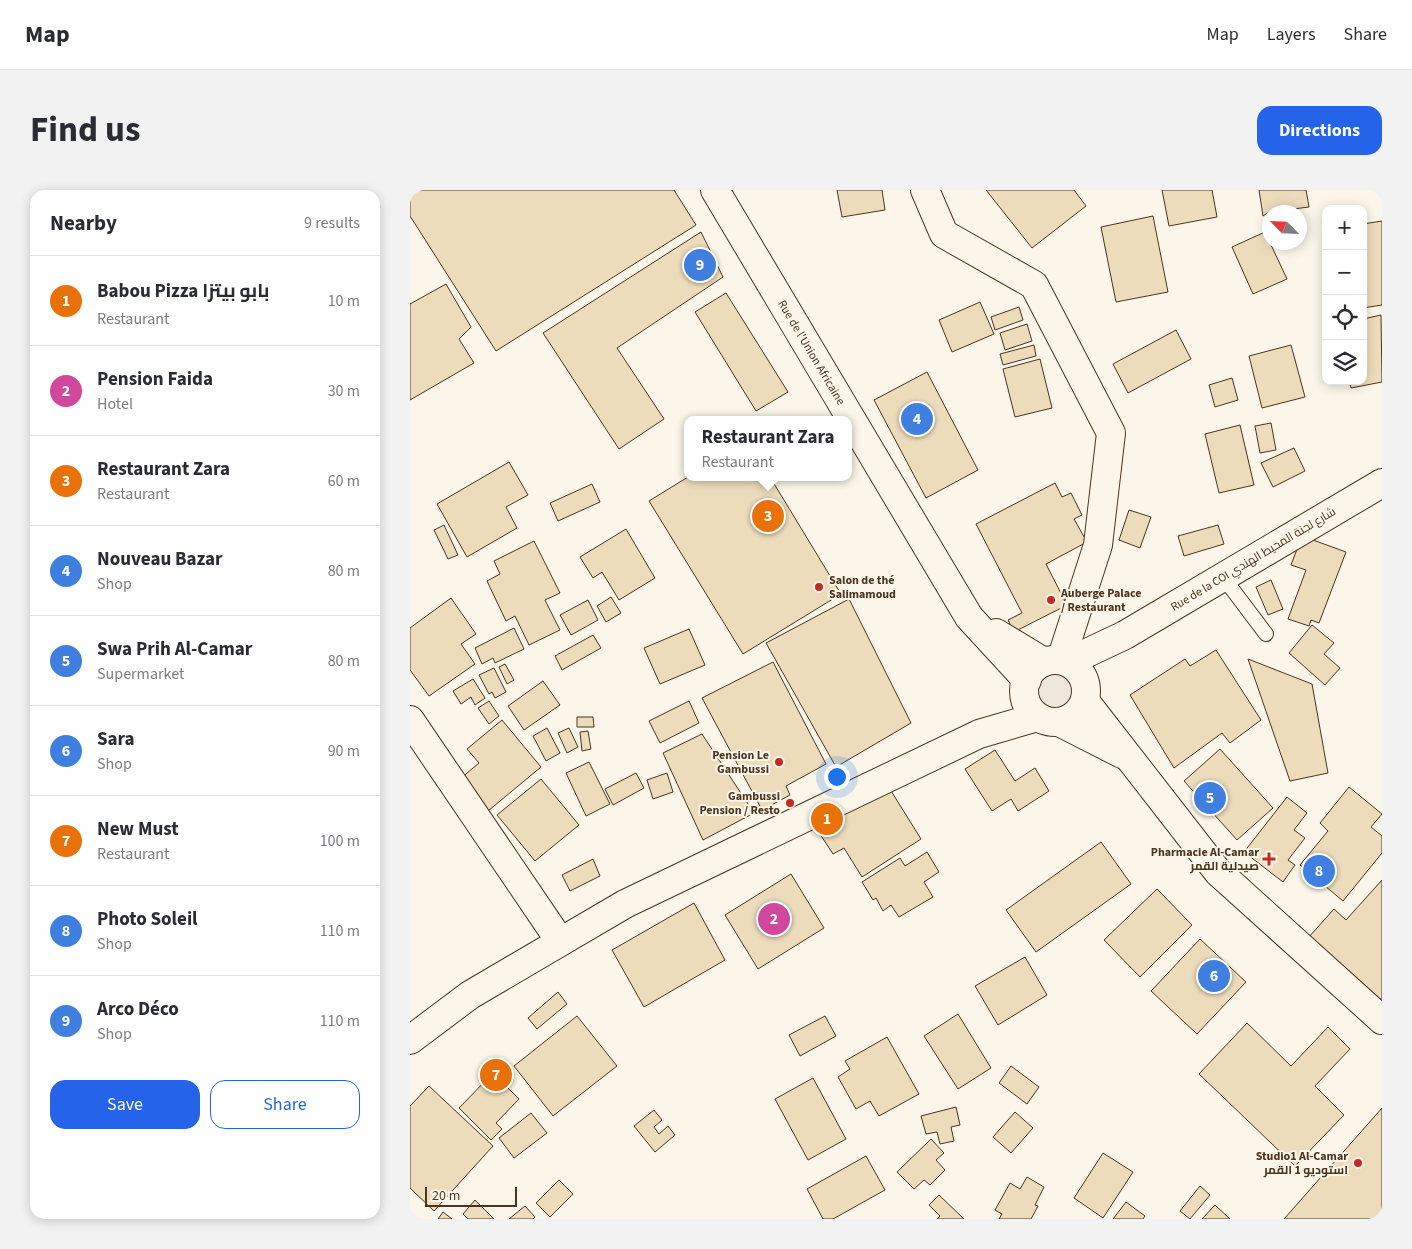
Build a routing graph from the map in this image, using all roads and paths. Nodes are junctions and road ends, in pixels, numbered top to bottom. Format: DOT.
graph roads {
  1 [pos="715,190"];
  2 [pos="925,190"];
  3 [pos="849,416"];
  4 [pos="852,420"];
  5 [pos="1382,483"];
  6 [pos="1223,577"];
  7 [pos="1266,634"];
  8 [pos="1125,635"];
  9 [pos="1045,670"];
  10 [pos="1086,697"];
  11 [pos="410,720"];
  12 [pos="1049,720"];
  13 [pos="979,734"];
  14 [pos="1128,757"];
  15 [pos="560,941"];
  16 [pos="1382,1020"];
  17 [pos="410,1040"];
  1 -- 3 [label="street, Rue de l'Union Africaine"];
  2 -- 9 [label="street"];
  4 -- 9 [label="street, Rue de l'Union Africaine"];
  5 -- 6 [label="street, Rue de la COI شارع لجنة المحيط الهندي"];
  6 -- 7 [label="lane"];
  6 -- 8 [label="street, Rue de la COI شارع لجنة المحيط الهندي"];
  8 -- 9 [label="street, Rue de la COI شارع لجنة المحيط الهندي"];
  8 -- 10 [label="street, Rue de la COI شارع لجنة المحيط الهندي"];
  9 -- 10 [label="street"];
  9 -- 12 [label="street"];
  9 -- 13 [label="street"];
  10 -- 12 [label="street"];
  10 -- 14 [label="street"];
  11 -- 15 [label="street"];
  12 -- 13 [label="street"];
  12 -- 14 [label="street"];
  13 -- 15 [label="street"];
  14 -- 16 [label="street"];
  15 -- 17 [label="street"];
}
